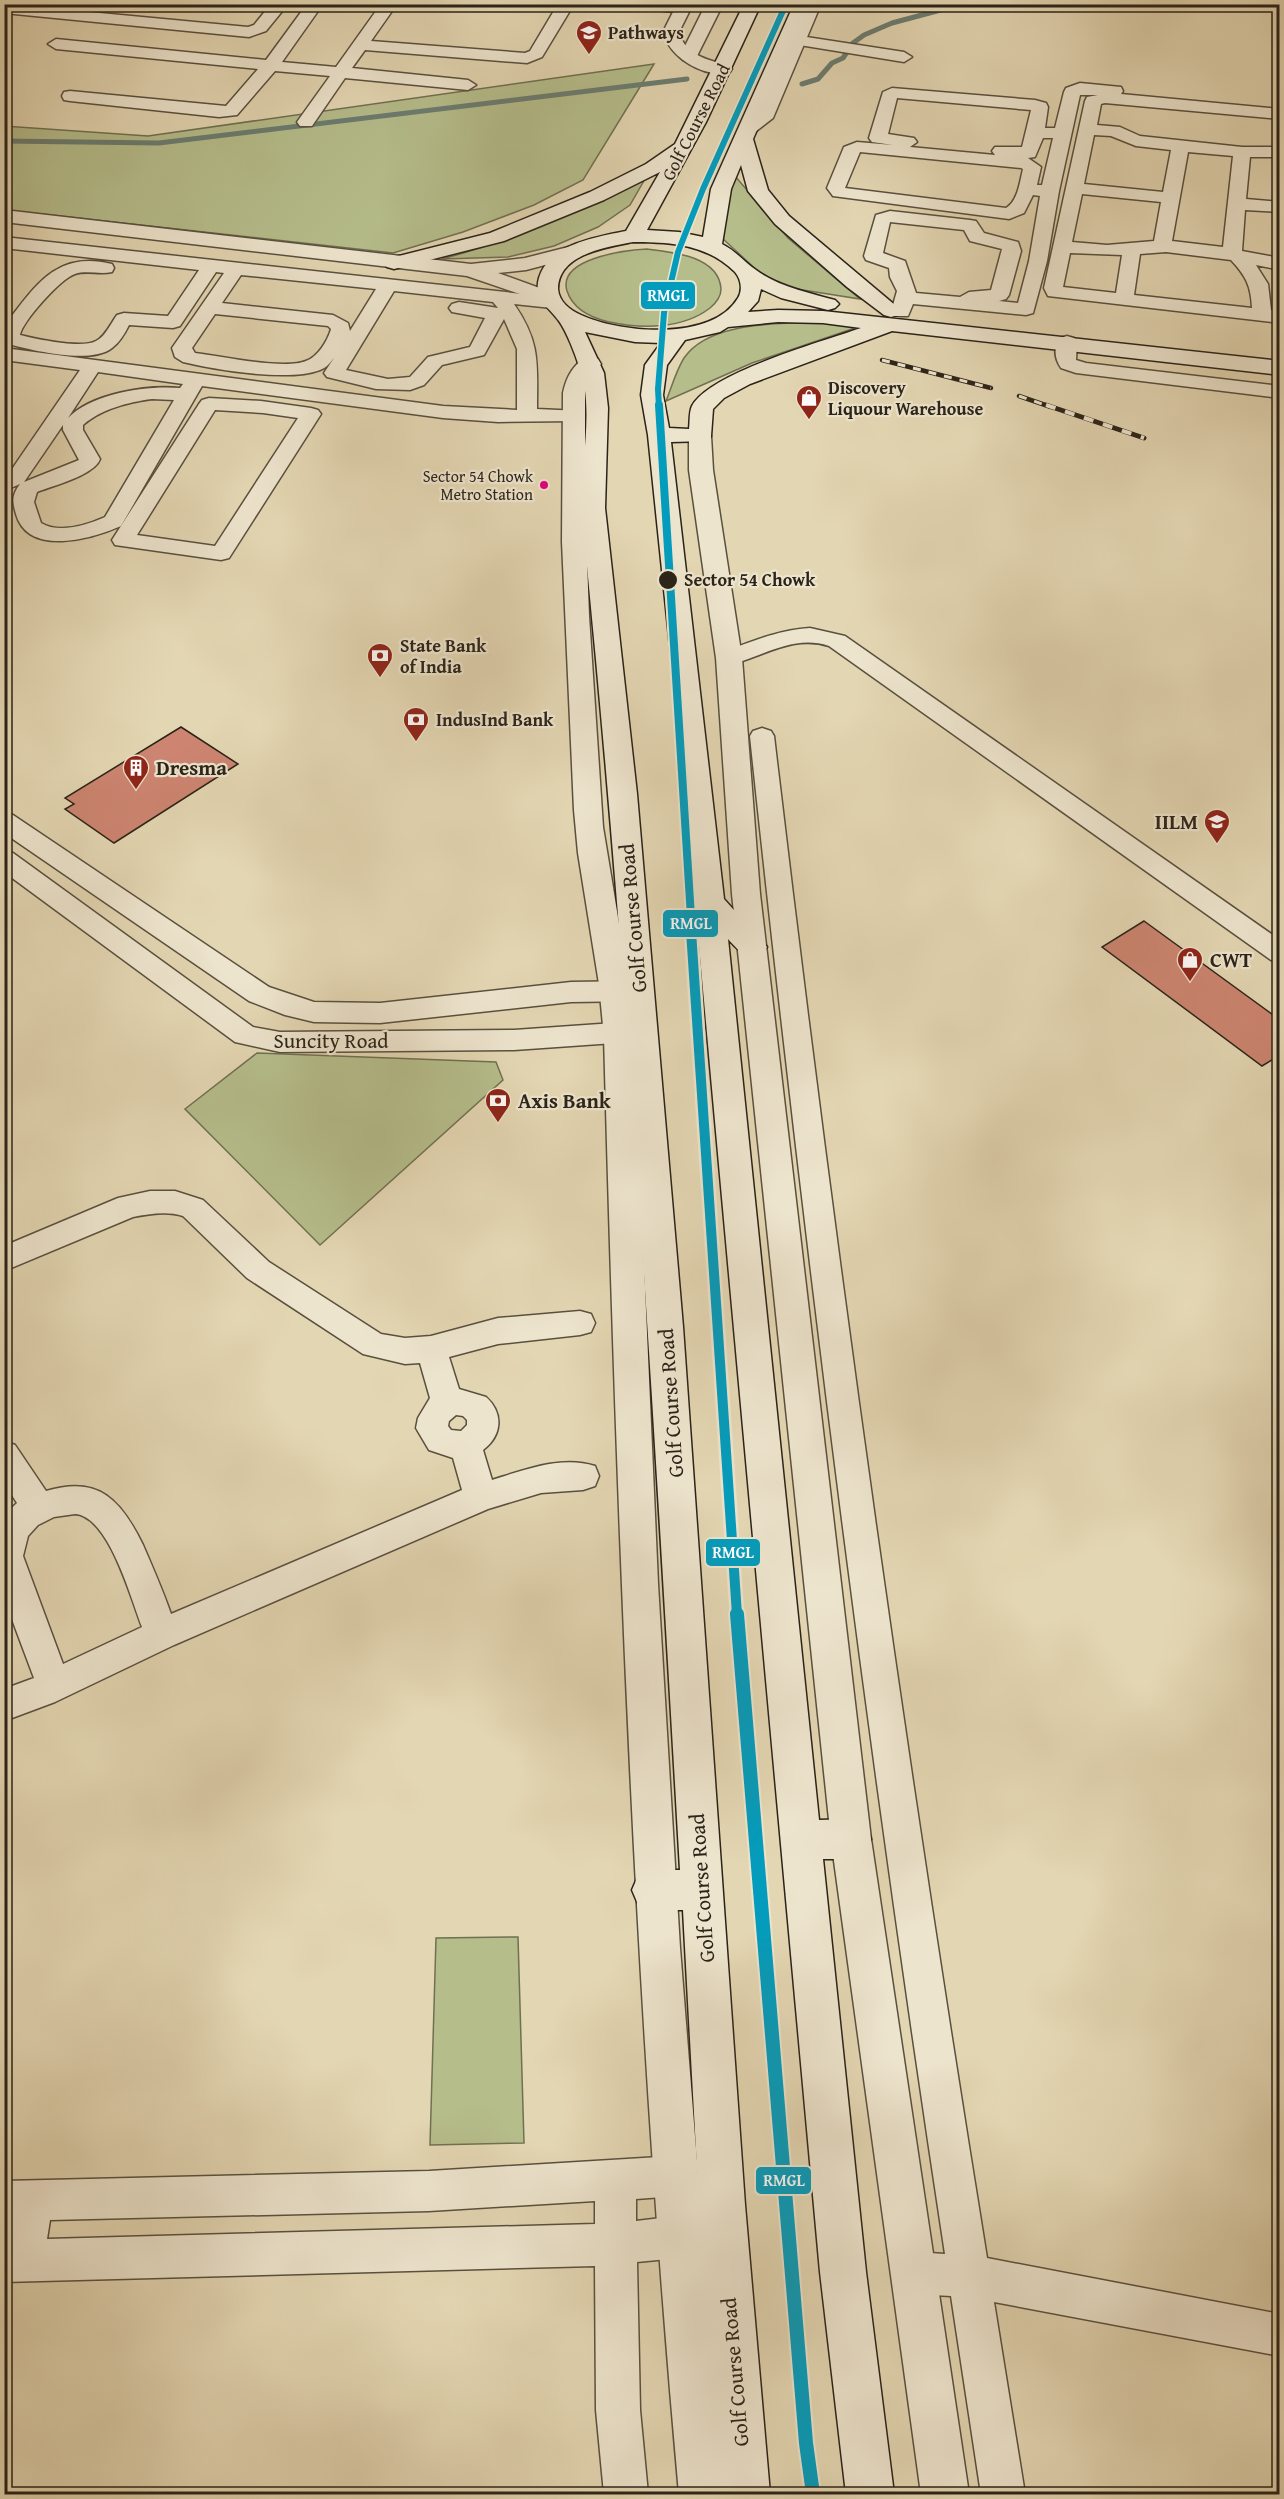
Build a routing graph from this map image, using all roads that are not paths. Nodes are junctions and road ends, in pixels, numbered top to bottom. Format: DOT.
graph roads {
  1 [pos="171,4"];
  2 [pos="280,4"];
  3 [pos="315,4"];
  4 [pos="389,4"];
  5 [pos="566,4"];
  6 [pos="647,4"];
  7 [pos="715,4"];
  8 [pos="753,4"];
  9 [pos="803,4"];
  10 [pos="813,4"];
  11 [pos="684,6"];
  12 [pos="4,8"];
  13 [pos="155,23"];
  14 [pos="793,40"];
  15 [pos="56,44"];
  16 [pos="361,45"];
  17 [pos="689,56"];
  18 [pos="904,57"];
  19 [pos="270,66"];
  20 [pos="724,69"];
  21 [pos="342,73"];
  22 [pos="468,85"];
  23 [pos="70,96"];
  24 [pos="1155,103"];
  25 [pos="1280,107"];
  26 [pos="1280,114"];
  27 [pos="306,122"];
  28 [pos="1088,129"];
  29 [pos="1036,132"];
  30 [pos="1274,132"];
  31 [pos="746,133"];
  32 [pos="1064,134"];
  33 [pos="1169,135"];
  34 [pos="683,147"];
  35 [pos="1242,152"];
  36 [pos="1274,152"];
  37 [pos="1076,188"];
  38 [pos="1027,189"];
  39 [pos="1050,191"];
  40 [pos="1171,198"];
  41 [pos="1239,204"];
  42 [pos="1280,207"];
  43 [pos="4,216"];
  44 [pos="633,236"];
  45 [pos="4,242"];
  46 [pos="712,246"];
  47 [pos="1060,247"];
  48 [pos="1162,247"];
  49 [pos="1132,248"];
  50 [pos="58,249"];
  51 [pos="576,251"];
  52 [pos="4,257"];
  53 [pos="1236,257"];
  54 [pos="394,263"];
  55 [pos="46,264"];
  56 [pos="1280,264"];
  57 [pos="236,269"];
  58 [pos="471,270"];
  59 [pos="207,273"];
  60 [pos="749,276"];
  61 [pos="384,292"];
  62 [pos="499,296"];
  63 [pos="1124,300"];
  64 [pos="556,306"];
  65 [pos="899,307"];
  66 [pos="4,308"];
  67 [pos="210,308"];
  68 [pos="1271,316"];
  69 [pos="1022,317"];
  70 [pos="724,321"];
  71 [pos="1280,334"];
  72 [pos="678,335"];
  73 [pos="1067,342"];
  74 [pos="4,354"];
  75 [pos="1280,355"];
  76 [pos="590,364"];
  77 [pos="1280,368"];
  78 [pos="87,374"];
  79 [pos="26,376"];
  80 [pos="191,387"];
  81 [pos="274,388"];
  82 [pos="1280,392"];
  83 [pos="261,407"];
  84 [pos="573,415"];
  85 [pos="528,416"];
  86 [pos="660,435"];
  87 [pos="700,436"];
  88 [pos="4,485"];
  89 [pos="729,658"];
  90 [pos="762,736"];
  91 [pos="4,821"];
  92 [pos="4,859"];
  93 [pos="708,900"];
  94 [pos="752,947"];
  95 [pos="1280,953"];
  96 [pos="627,991"];
  97 [pos="631,1032"];
  98 [pos="4,1259"];
  99 [pos="580,1323"];
  100 [pos="431,1349"];
  101 [pos="4,1455"];
  102 [pos="583,1476"];
  103 [pos="482,1497"];
  104 [pos="38,1508"];
  105 [pos="162,1634"];
  106 [pos="54,1686"];
  107 [pos="4,1706"];
  108 [pos="851,1839"];
  109 [pos="800,1840"];
  110 [pos="653,1890"];
  111 [pos="703,1890"];
  112 [pos="676,2176"];
  113 [pos="615,2181"];
  114 [pos="18,2201"];
  115 [pos="678,2237"];
  116 [pos="614,2244"];
  117 [pos="14,2260"];
  118 [pos="914,2273"];
  119 [pos="969,2276"];
  120 [pos="1280,2335"];
  121 [pos="626,2494"];
  122 [pos="703,2494"];
  123 [pos="746,2494"];
  124 [pos="870,2494"];
  125 [pos="945,2494"];
  126 [pos="1003,2494"];
  1 -- 13 [label="street"];
  2 -- 13 [label="street"];
  3 -- 19 [label="street"];
  4 -- 16 [label="street"];
  5 -- 16 [label="street"];
  6 -- 11 [label="street"];
  7 -- 17 [label="main road"];
  8 -- 20 [label="main road, Golf Course Road"];
  9 -- 14 [label="main road"];
  10 -- 14 [label="main road"];
  11 -- 17 [label="street"];
  12 -- 13 [label="street"];
  14 -- 18 [label="street"];
  14 -- 31 [label="main road"];
  15 -- 19 [label="street"];
  16 -- 21 [label="street"];
  17 -- 20 [label="street"];
  19 -- 21 [label="street"];
  19 -- 23 [label="street"];
  20 -- 34 [label="main road, Golf Course Road"];
  21 -- 22 [label="street"];
  21 -- 27 [label="street"];
  24 -- 26 [label="street"];
  24 -- 28 [label="street"];
  24 -- 33 [label="street"];
  25 -- 32 [label="street"];
  28 -- 33 [label="street"];
  28 -- 37 [label="street"];
  29 -- 29 [label="street"];
  29 -- 32 [label="street"];
  30 -- 36 [label="street"];
  31 -- 46 [label="main road"];
  31 -- 65 [label="main road"];
  32 -- 39 [label="street"];
  33 -- 35 [label="street"];
  33 -- 40 [label="street"];
  34 -- 44 [label="main road, Golf Course Road"];
  34 -- 54 [label="main road"];
  35 -- 36 [label="street"];
  35 -- 41 [label="street"];
  37 -- 40 [label="street"];
  37 -- 47 [label="street"];
  38 -- 38 [label="street"];
  38 -- 39 [label="street"];
  39 -- 69 [label="street"];
  40 -- 48 [label="street"];
  41 -- 42 [label="street"];
  41 -- 53 [label="street"];
  43 -- 54 [label="main road"];
  44 -- 46 [label="main road"];
  44 -- 51 [label="main road"];
  45 -- 50 [label="street"];
  46 -- 60 [label="main road"];
  47 -- 49 [label="street"];
  47 -- 63 [label="street"];
  48 -- 49 [label="street"];
  48 -- 53 [label="street"];
  49 -- 63 [label="street"];
  50 -- 55 [label="street"];
  50 -- 59 [label="street"];
  51 -- 58 [label="main road"];
  51 -- 64 [label="main road"];
  52 -- 55 [label="street"];
  53 -- 56 [label="street"];
  53 -- 68 [label="street"];
  54 -- 58 [label="main road"];
  55 -- 66 [label="street"];
  57 -- 59 [label="street"];
  57 -- 61 [label="street"];
  57 -- 67 [label="street"];
  58 -- 64 [label="main road"];
  59 -- 59 [label="street"];
  60 -- 65 [label="main road"];
  60 -- 70 [label="main road"];
  61 -- 61 [label="street"];
  61 -- 62 [label="street"];
  62 -- 64 [label="street"];
  62 -- 85 [label="street"];
  63 -- 68 [label="street"];
  64 -- 72 [label="main road"];
  64 -- 76 [label="main road, Golf Course Road"];
  65 -- 65 [label="street"];
  65 -- 69 [label="main road"];
  65 -- 70 [label="main road"];
  65 -- 73 [label="main road"];
  65 -- 87 [label="main road"];
  67 -- 67 [label="street"];
  69 -- 71 [label="street"];
  69 -- 75 [label="main road"];
  70 -- 72 [label="main road"];
  72 -- 86 [label="main road"];
  73 -- 77 [label="main road"];
  73 -- 82 [label="street"];
  74 -- 78 [label="street"];
  76 -- 84 [label="main road"];
  76 -- 96 [label="main road, Golf Course Road"];
  78 -- 79 [label="street"];
  78 -- 80 [label="street"];
  78 -- 88 [label="street"];
  80 -- 80 [label="street"];
  80 -- 81 [label="street"];
  81 -- 83 [label="street"];
  81 -- 85 [label="street"];
  83 -- 83 [label="street"];
  84 -- 85 [label="street"];
  84 -- 96 [label="main road"];
  86 -- 87 [label="main road"];
  86 -- 93 [label="main road"];
  87 -- 89 [label="main road"];
  89 -- 94 [label="main road"];
  89 -- 95 [label="street"];
  90 -- 119 [label="street"];
  91 -- 96 [label="street, Suncity Road"];
  92 -- 97 [label="street, Suncity Road"];
  93 -- 94 [label="main road"];
  93 -- 109 [label="main road"];
  94 -- 108 [label="main road"];
  96 -- 97 [label="main road, Golf Course Road"];
  97 -- 110 [label="main road"];
  97 -- 111 [label="main road, Golf Course Road"];
  98 -- 100 [label="street"];
  99 -- 100 [label="street"];
  100 -- 103 [label="street"];
  101 -- 104 [label="street"];
  102 -- 103 [label="street"];
  103 -- 105 [label="street"];
  104 -- 105 [label="street"];
  104 -- 106 [label="street"];
  105 -- 106 [label="street"];
  106 -- 107 [label="street"];
  108 -- 109 [label="main road"];
  108 -- 118 [label="main road"];
  109 -- 124 [label="main road"];
  110 -- 111 [label="main road"];
  110 -- 112 [label="main road"];
  111 -- 123 [label="main road, Golf Course Road"];
  112 -- 113 [label="street"];
  112 -- 115 [label="main road"];
  113 -- 114 [label="street"];
  113 -- 116 [label="street"];
  114 -- 117 [label="street"];
  115 -- 116 [label="street"];
  115 -- 122 [label="main road"];
  116 -- 117 [label="street"];
  116 -- 121 [label="street"];
  118 -- 119 [label="street"];
  118 -- 125 [label="main road"];
  119 -- 120 [label="street"];
  119 -- 126 [label="street"];
}
